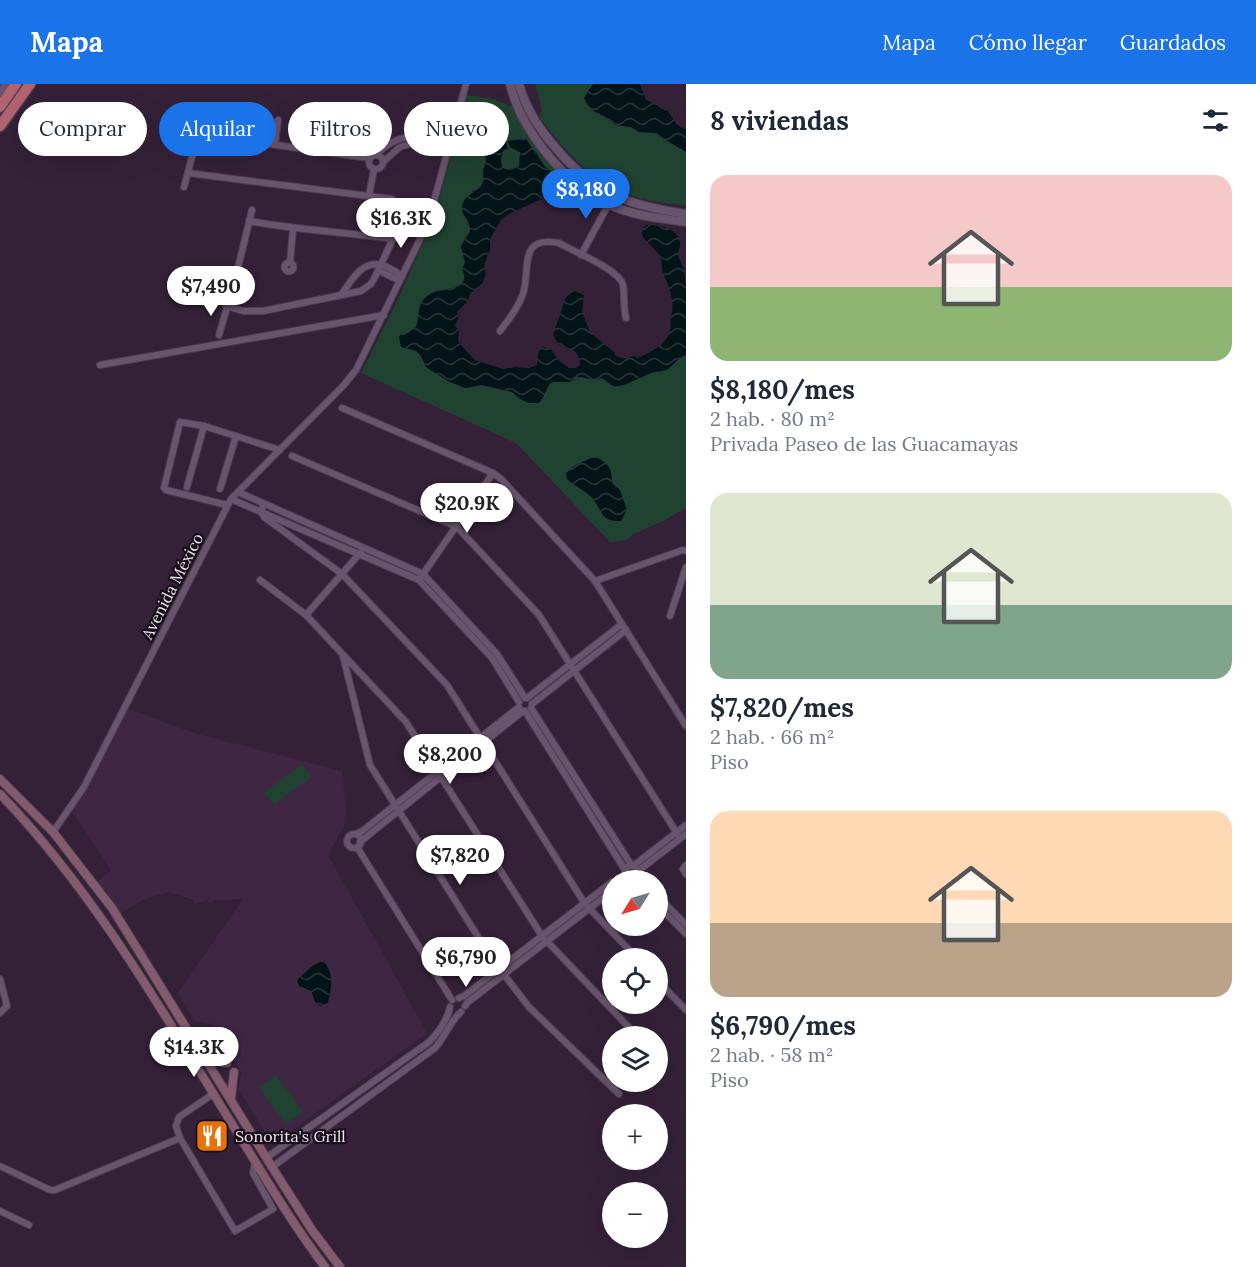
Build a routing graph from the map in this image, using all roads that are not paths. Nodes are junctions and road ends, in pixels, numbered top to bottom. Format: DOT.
graph roads {
  1 [pos="6,84"];
  2 [pos="16,84"];
  3 [pos="30,84"];
  4 [pos="466,84"];
  5 [pos="510,84"];
  6 [pos="519,84"];
  7 [pos="0,94"];
  8 [pos="461,102"];
  9 [pos="520,104"];
  10 [pos="0,107"];
  11 [pos="278,120"];
  12 [pos="0,126"];
  13 [pos="276,132"];
  14 [pos="404,146"];
  15 [pos="192,156"];
  16 [pos="352,156"];
  17 [pos="372,156"];
  18 [pos="380,156"];
  19 [pos="446,156"];
  20 [pos="369,158"];
  21 [pos="383,162"];
  22 [pos="374,169"];
  23 [pos="188,173"];
  24 [pos="184,187"];
  25 [pos="369,196"];
  26 [pos="613,196"];
  27 [pos="392,199"];
  28 [pos="609,204"];
  29 [pos="252,210"];
  30 [pos="686,214"];
  31 [pos="249,221"];
  32 [pos="686,222"];
  33 [pos="400,224"];
  34 [pos="293,229"];
  35 [pos="393,238"];
  36 [pos="581,255"];
  37 [pos="290,262"];
  38 [pos="380,267"];
  39 [pos="401,279"];
  40 [pos="341,295"];
  41 [pos="226,306"];
  42 [pos="384,315"];
  43 [pos="626,318"];
  44 [pos="500,331"];
  45 [pos="219,335"];
  46 [pos="100,365"];
  47 [pos="342,408"];
  48 [pos="204,426"];
  49 [pos="236,436"];
  50 [pos="280,450"];
  51 [pos="292,456"];
  52 [pos="494,473"];
  53 [pos="187,487"];
  54 [pos="220,489"];
  55 [pos="238,492"];
  56 [pos="230,502"];
  57 [pos="262,508"];
  58 [pos="278,523"];
  59 [pos="457,527"];
  60 [pos="686,551"];
  61 [pos="362,552"];
  62 [pos="686,567"];
  63 [pos="342,574"];
  64 [pos="421,577"];
  65 [pos="260,580"];
  66 [pos="595,580"];
  67 [pos="306,615"];
  68 [pos="670,616"];
  69 [pos="624,627"];
  70 [pos="343,654"];
  71 [pos="572,668"];
  72 [pos="525,705"];
  73 [pos="686,726"];
  74 [pos="482,740"];
  75 [pos="439,774"];
  76 [pos="0,779"];
  77 [pos="0,794"];
  78 [pos="396,808"];
  79 [pos="686,825"];
  80 [pos="53,832"];
  81 [pos="355,834"];
  82 [pos="681,835"];
  83 [pos="359,844"];
  84 [pos="686,865"];
  85 [pos="635,869"];
  86 [pos="624,870"];
  87 [pos="686,874"];
  88 [pos="602,892"];
  89 [pos="602,897"];
  90 [pos="587,906"];
  91 [pos="668,906"];
  92 [pos="668,916"];
  93 [pos="686,925"];
  94 [pos="686,934"];
  95 [pos="544,939"];
  96 [pos="627,948"];
  97 [pos="501,972"];
  98 [pos="0,980"];
  99 [pos="668,991"];
  100 [pos="454,1001"];
  101 [pos="463,1009"];
  102 [pos="686,1010"];
  103 [pos="0,1013"];
  104 [pos="627,1026"];
  105 [pos="429,1042"];
  106 [pos="435,1048"];
  107 [pos="188,1051"];
  108 [pos="204,1056"];
  109 [pos="227,1063"];
  110 [pos="234,1072"];
  111 [pos="217,1077"];
  112 [pos="369,1086"];
  113 [pos="217,1090"];
  114 [pos="374,1092"];
  115 [pos="619,1094"];
  116 [pos="231,1099"];
  117 [pos="304,1132"];
  118 [pos="180,1138"];
  119 [pos="310,1138"];
  120 [pos="286,1145"];
  121 [pos="291,1152"];
  122 [pos="266,1158"];
  123 [pos="255,1162"];
  124 [pos="0,1166"];
  125 [pos="272,1167"];
  126 [pos="0,1211"];
  127 [pos="29,1225"];
  128 [pos="312,1230"];
  129 [pos="303,1236"];
  130 [pos="325,1267"];
  131 [pos="340,1267"];
  1 -- 7 [label="street"];
  2 -- 10 [label="highway"];
  3 -- 12 [label="highway"];
  4 -- 8 [label="street, Avenida México"];
  5 -- 9 [label="street"];
  6 -- 9 [label="street"];
  9 -- 26 [label="street"];
  9 -- 28 [label="street"];
  11 -- 13 [label="street"];
  14 -- 21 [label="street"];
  15 -- 23 [label="street"];
  16 -- 20 [label="street"];
  17 -- 20 [label="street"];
  18 -- 21 [label="street"];
  19 -- 39 [label="street, Avenida México"];
  20 -- 22 [label="street"];
  21 -- 22 [label="street"];
  22 -- 25 [label="street"];
  23 -- 24 [label="street"];
  23 -- 25 [label="street"];
  25 -- 27 [label="street"];
  26 -- 28 [label="street"];
  26 -- 30 [label="street"];
  28 -- 32 [label="street"];
  28 -- 36 [label="street"];
  29 -- 31 [label="street"];
  31 -- 34 [label="street"];
  31 -- 41 [label="street"];
  33 -- 35 [label="street"];
  34 -- 35 [label="street"];
  34 -- 37 [label="street"];
  35 -- 38 [label="street"];
  36 -- 43 [label="street"];
  36 -- 44 [label="street"];
  38 -- 39 [label="street"];
  38 -- 40 [label="street"];
  38 -- 40 [label="street"];
  39 -- 42 [label="street, Avenida México"];
  40 -- 41 [label="street"];
  41 -- 45 [label="street"];
  42 -- 46 [label="street"];
  42 -- 50 [label="street, Avenida México"];
  47 -- 52 [label="street"];
  48 -- 49 [label="street"];
  48 -- 53 [label="street"];
  48 -- 56 [label="street"];
  49 -- 50 [label="street"];
  49 -- 54 [label="street"];
  50 -- 55 [label="street, Avenida México"];
  51 -- 59 [label="street"];
  52 -- 59 [label="street"];
  52 -- 66 [label="street"];
  55 -- 56 [label="street, Avenida México"];
  55 -- 57 [label="street"];
  56 -- 57 [label="street"];
  56 -- 80 [label="street, Avenida México"];
  57 -- 58 [label="street"];
  57 -- 61 [label="street"];
  58 -- 61 [label="street"];
  58 -- 63 [label="street"];
  59 -- 64 [label="street"];
  59 -- 71 [label="street"];
  60 -- 66 [label="street"];
  61 -- 63 [label="street"];
  61 -- 64 [label="street"];
  62 -- 68 [label="street"];
  63 -- 67 [label="street"];
  63 -- 74 [label="street"];
  64 -- 72 [label="street"];
  65 -- 67 [label="street"];
  66 -- 69 [label="street"];
  67 -- 70 [label="street"];
  69 -- 71 [label="street"];
  69 -- 73 [label="street"];
  70 -- 75 [label="street"];
  70 -- 78 [label="street"];
  71 -- 72 [label="street"];
  71 -- 82 [label="street"];
  72 -- 74 [label="street"];
  72 -- 85 [label="street"];
  72 -- 86 [label="street"];
  74 -- 75 [label="street"];
  74 -- 90 [label="street"];
  75 -- 78 [label="street"];
  75 -- 95 [label="street"];
  76 -- 80 [label="main road"];
  77 -- 107 [label="main road"];
  78 -- 81 [label="street"];
  78 -- 83 [label="street"];
  78 -- 97 [label="street"];
  79 -- 82 [label="street"];
  80 -- 108 [label="main road"];
  81 -- 83 [label="street"];
  81 -- 83 [label="street"];
  82 -- 85 [label="street"];
  83 -- 100 [label="street"];
  84 -- 87 [label="street"];
  88 -- 90 [label="street"];
  89 -- 90 [label="street"];
  90 -- 95 [label="street"];
  90 -- 96 [label="street"];
  91 -- 93 [label="street"];
  92 -- 94 [label="street"];
  95 -- 97 [label="street"];
  95 -- 104 [label="street"];
  97 -- 100 [label="street"];
  97 -- 101 [label="street"];
  97 -- 115 [label="street"];
  98 -- 103 [label="street"];
  99 -- 102 [label="street"];
  100 -- 101 [label="street"];
  100 -- 101 [label="street"];
  100 -- 105 [label="street"];
  101 -- 106 [label="street"];
  105 -- 106 [label="street"];
  105 -- 112 [label="street"];
  106 -- 114 [label="street"];
  107 -- 111 [label="main road"];
  107 -- 113 [label="main road"];
  108 -- 109 [label="main road"];
  108 -- 111 [label="main road"];
  110 -- 116 [label="main road"];
  111 -- 113 [label="main road"];
  112 -- 114 [label="street"];
  112 -- 117 [label="street"];
  113 -- 116 [label="main road"];
  113 -- 118 [label="street"];
  113 -- 123 [label="main road"];
  114 -- 119 [label="street"];
  116 -- 122 [label="main road"];
  117 -- 119 [label="street"];
  117 -- 120 [label="street"];
  118 -- 123 [label="street"];
  118 -- 124 [label="street"];
  119 -- 121 [label="street"];
  120 -- 121 [label="street"];
  120 -- 122 [label="street"];
  121 -- 125 [label="street"];
  122 -- 125 [label="main road"];
  123 -- 129 [label="main road"];
  125 -- 128 [label="main road"];
  126 -- 127 [label="street"];
  128 -- 129 [label="main road"];
  128 -- 131 [label="main road"];
  129 -- 130 [label="main road"];
}
